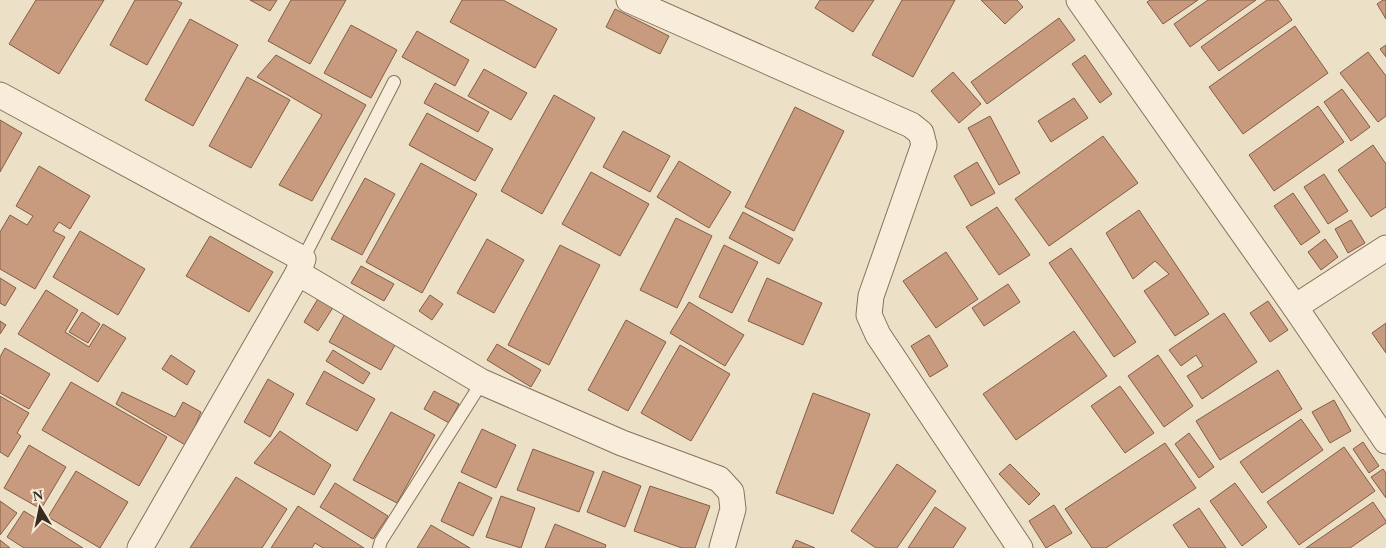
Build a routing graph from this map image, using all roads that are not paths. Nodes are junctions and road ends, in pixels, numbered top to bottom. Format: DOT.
graph roads {
  1 [pos="629,0"];
  2 [pos="1079,0"];
  3 [pos="394,82"];
  4 [pos="0,95"];
  5 [pos="1386,248"];
  6 [pos="300,266"];
  7 [pos="1295,307"];
  8 [pos="482,382"];
  9 [pos="1386,441"];
  10 [pos="140,548"];
  11 [pos="379,548"];
  12 [pos="722,548"];
  13 [pos="1020,548"];
  1 -- 13 [label="street"];
  2 -- 7 [label="street"];
  3 -- 6 [label="lane"];
  4 -- 6 [label="street"];
  5 -- 7 [label="street"];
  6 -- 8 [label="street"];
  6 -- 10 [label="street"];
  7 -- 9 [label="street"];
  8 -- 11 [label="lane"];
  8 -- 12 [label="street"];
}
